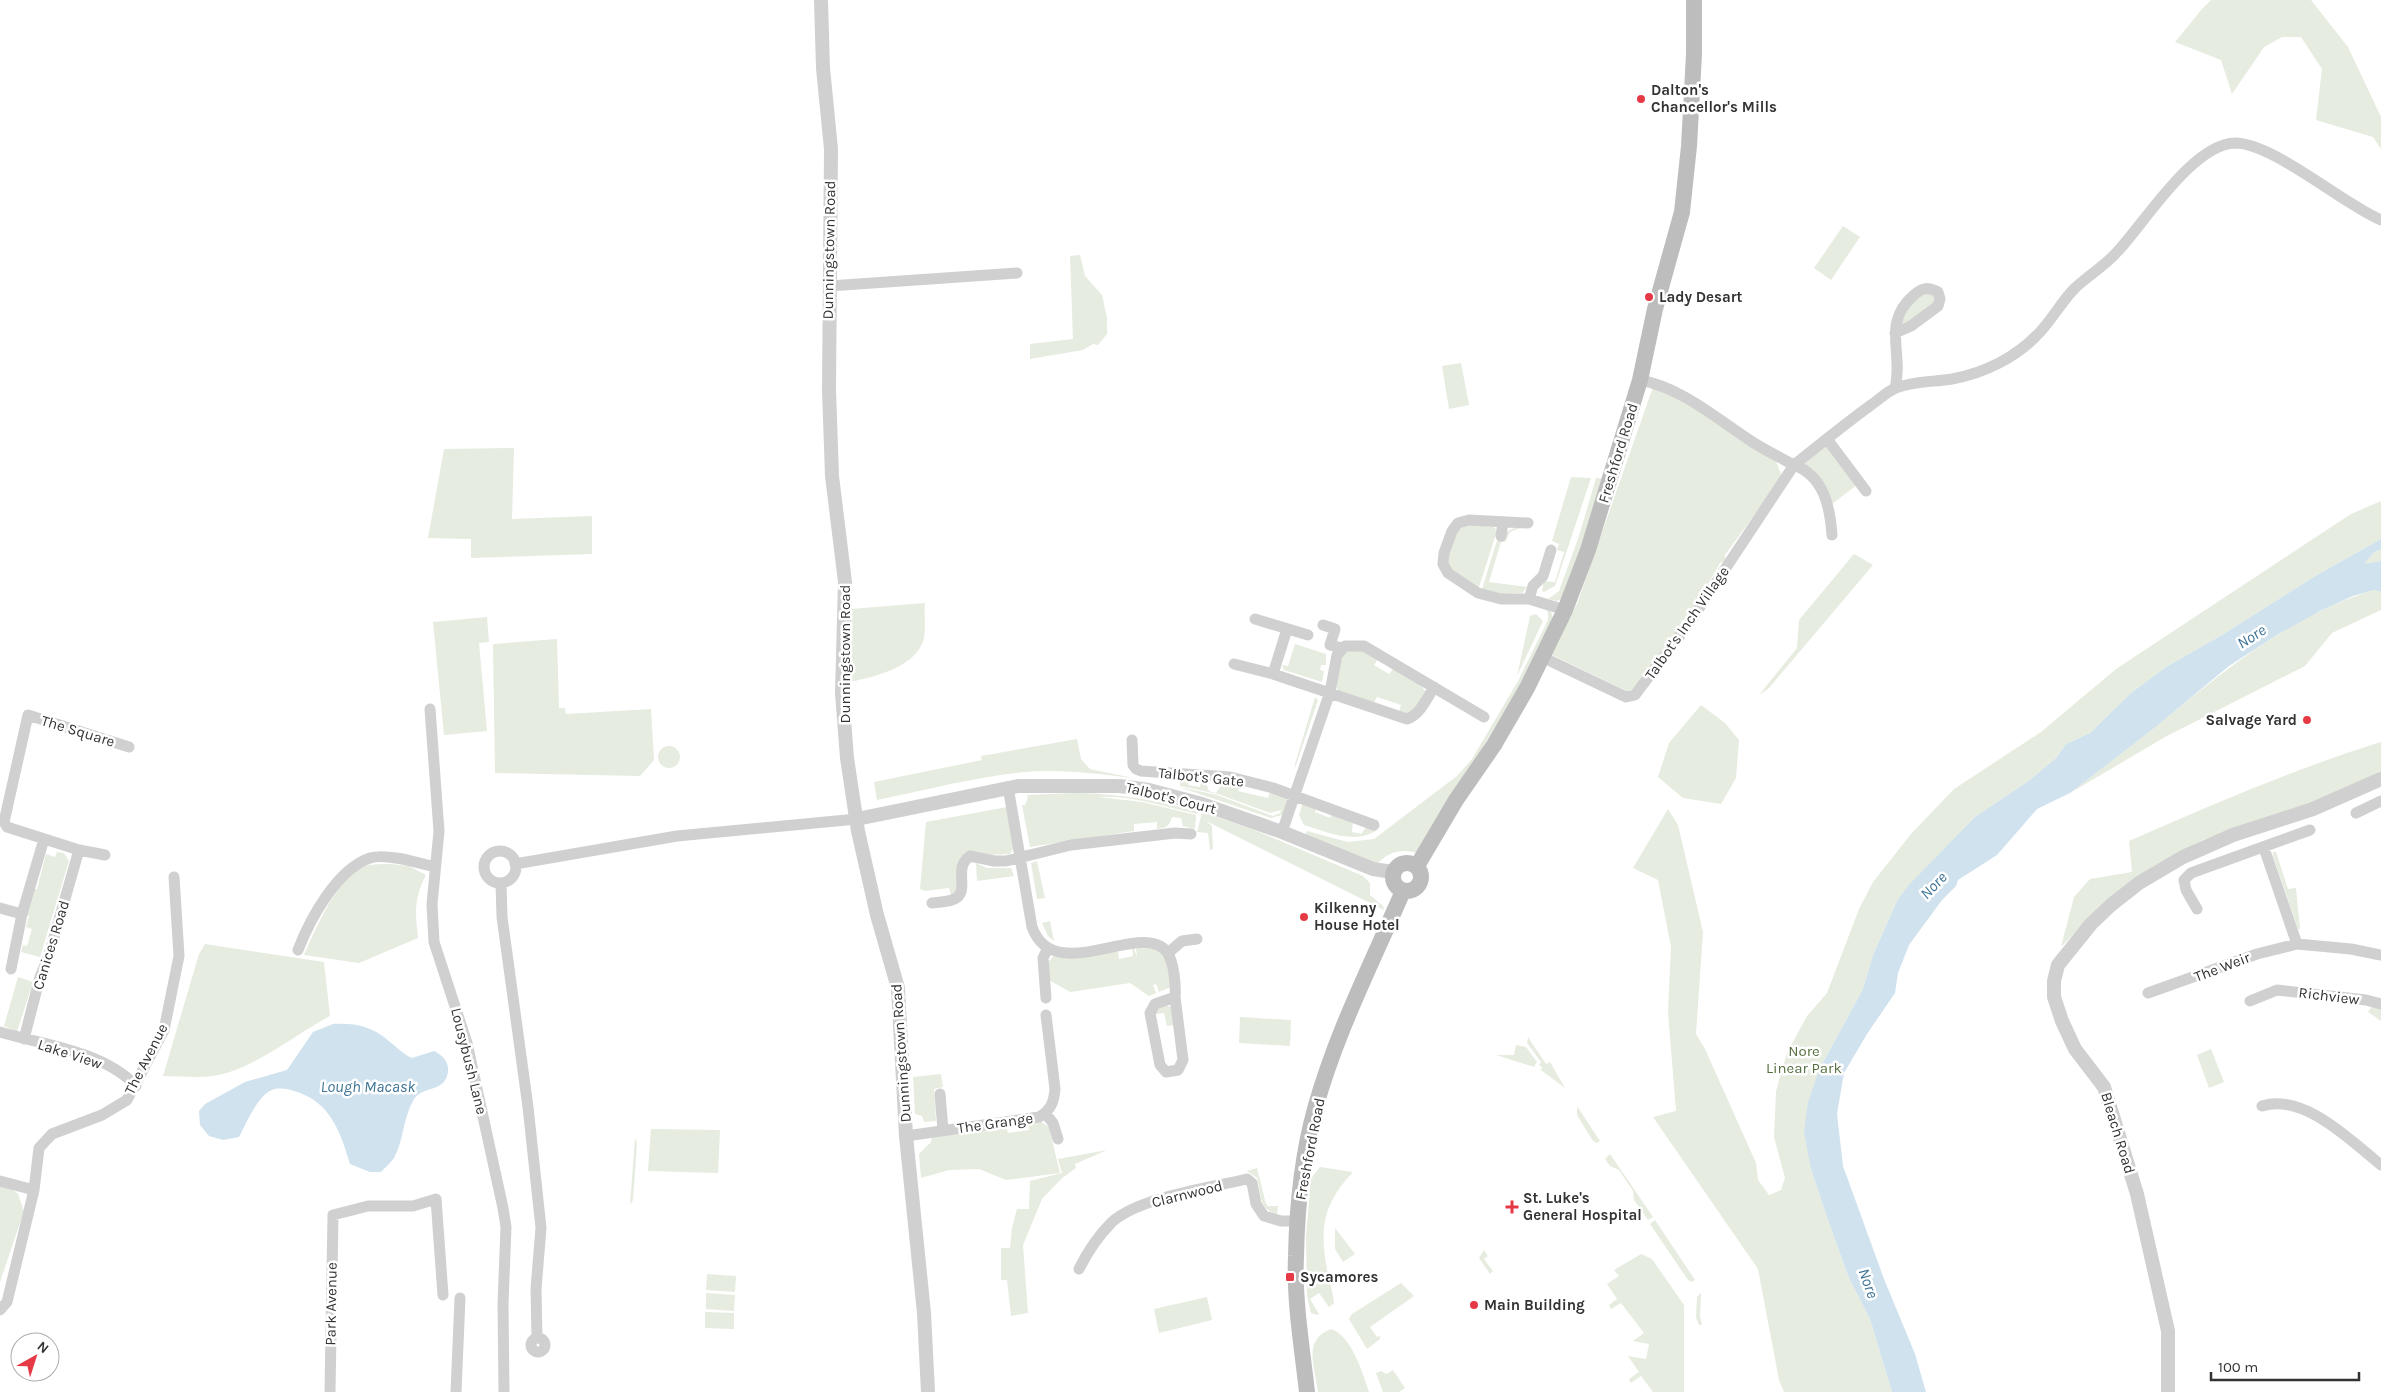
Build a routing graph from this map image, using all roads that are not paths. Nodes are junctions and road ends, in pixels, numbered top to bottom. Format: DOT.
graph roads {
  1 [pos="820,0"];
  2 [pos="1694,0"];
  3 [pos="2381,220"];
  4 [pos="1016,273"];
  5 [pos="829,286"];
  6 [pos="1895,333"];
  7 [pos="1640,380"];
  8 [pos="1895,388"];
  9 [pos="1827,439"];
  10 [pos="1794,465"];
  11 [pos="1866,491"];
  12 [pos="1503,522"];
  13 [pos="1528,523"];
  14 [pos="1832,535"];
  15 [pos="1501,536"];
  16 [pos="1551,550"];
  17 [pos="1529,599"];
  18 [pos="1565,610"];
  19 [pos="1254,619"];
  20 [pos="1323,625"];
  21 [pos="1287,629"];
  22 [pos="1308,636"];
  23 [pos="1342,648"];
  24 [pos="1542,657"];
  25 [pos="1234,664"];
  26 [pos="1274,674"];
  27 [pos="1434,687"];
  28 [pos="1330,692"];
  29 [pos="430,709"];
  30 [pos="1484,717"];
  31 [pos="1132,740"];
  32 [pos="129,747"];
  33 [pos="2381,779"];
  34 [pos="1008,787"];
  35 [pos="1296,795"];
  36 [pos="2381,801"];
  37 [pos="2356,813"];
  38 [pos="857,819"];
  39 [pos="1374,825"];
  40 [pos="2310,830"];
  41 [pos="1282,832"];
  42 [pos="1191,834"];
  43 [pos="44,839"];
  44 [pos="2264,848"];
  45 [pos="79,850"];
  46 [pos="105,855"];
  47 [pos="1019,857"];
  48 [pos="515,864"];
  49 [pos="1417,866"];
  50 [pos="435,867"];
  51 [pos="1394,872"];
  52 [pos="174,877"];
  53 [pos="501,883"];
  54 [pos="1403,891"];
  55 [pos="932,903"];
  56 [pos="0,908"];
  57 [pos="2197,909"];
  58 [pos="22,914"];
  59 [pos="1197,939"];
  60 [pos="2297,944"];
  61 [pos="1048,948"];
  62 [pos="298,950"];
  63 [pos="1168,953"];
  64 [pos="2381,955"];
  65 [pos="11,969"];
  66 [pos="1048,993"];
  67 [pos="2148,993"];
  68 [pos="1175,997"];
  69 [pos="2250,1001"];
  70 [pos="2381,1004"];
  71 [pos="1046,1015"];
  72 [pos="0,1032"];
  73 [pos="24,1040"];
  74 [pos="136,1086"];
  75 [pos="940,1094"];
  76 [pos="2262,1106"];
  77 [pos="1045,1113"];
  78 [pos="943,1130"];
  79 [pos="906,1136"];
  80 [pos="1058,1139"];
  81 [pos="2381,1165"];
  82 [pos="0,1181"];
  83 [pos="34,1190"];
  84 [pos="1298,1221"];
  85 [pos="1079,1269"];
  86 [pos="444,1295"];
  87 [pos="460,1298"];
  88 [pos="0,1310"];
  89 [pos="536,1338"];
  90 [pos="330,1392"];
  91 [pos="456,1392"];
  92 [pos="504,1392"];
  93 [pos="928,1392"];
  94 [pos="1307,1392"];
  95 [pos="2168,1392"];
  1 -- 5 [label="street, Dunningstown Road"];
  2 -- 7 [label="main road, Freshford Road"];
  3 -- 8 [label="street, Talbot's Inch Village"];
  4 -- 5 [label="street"];
  5 -- 38 [label="street, Dunningstown Road"];
  6 -- 8 [label="street"];
  7 -- 10 [label="street"];
  7 -- 18 [label="main road, Freshford Road"];
  8 -- 9 [label="street, Talbot's Inch Village"];
  9 -- 10 [label="street, Talbot's Inch Village"];
  9 -- 11 [label="street"];
  10 -- 14 [label="street"];
  10 -- 24 [label="street, Talbot's Inch Village"];
  12 -- 13 [label="street"];
  12 -- 15 [label="street"];
  12 -- 17 [label="street"];
  16 -- 17 [label="street"];
  17 -- 18 [label="street"];
  18 -- 24 [label="main road, Freshford Road"];
  19 -- 21 [label="street"];
  20 -- 23 [label="street"];
  21 -- 22 [label="street"];
  21 -- 26 [label="street"];
  23 -- 27 [label="street"];
  23 -- 28 [label="street"];
  24 -- 49 [label="main road, Freshford Road"];
  25 -- 26 [label="street"];
  26 -- 28 [label="street"];
  27 -- 28 [label="street"];
  27 -- 30 [label="street"];
  28 -- 35 [label="street"];
  29 -- 50 [label="street, Lousybush Lane"];
  31 -- 35 [label="street, Talbot's Gate"];
  32 -- 43 [label="street, The Square"];
  33 -- 95 [label="street, Bleach Road"];
  34 -- 38 [label="street, Talbot's Court"];
  34 -- 41 [label="street, Talbot's Court"];
  34 -- 47 [label="street"];
  35 -- 39 [label="street, Talbot's Gate"];
  35 -- 41 [label="street"];
  36 -- 37 [label="street"];
  38 -- 48 [label="street"];
  38 -- 79 [label="street, Dunningstown Road"];
  40 -- 44 [label="street"];
  41 -- 51 [label="street, Talbot's Court"];
  42 -- 47 [label="street, Talbot's Court"];
  43 -- 45 [label="street"];
  43 -- 58 [label="street"];
  44 -- 57 [label="street"];
  44 -- 60 [label="street"];
  45 -- 46 [label="street"];
  45 -- 73 [label="street, Canices Road"];
  47 -- 55 [label="street, Talbot's Court"];
  47 -- 61 [label="street"];
  48 -- 53 [label="street"];
  48 -- 53 [label="street"];
  49 -- 51 [label="main road"];
  49 -- 54 [label="main road, Freshford Road"];
  50 -- 62 [label="street"];
  50 -- 92 [label="street, Lousybush Lane"];
  51 -- 54 [label="main road"];
  52 -- 74 [label="street, The Avenue"];
  53 -- 89 [label="street"];
  54 -- 84 [label="main road, Freshford Road"];
  56 -- 58 [label="street"];
  58 -- 65 [label="street"];
  59 -- 63 [label="street"];
  60 -- 64 [label="street, The Weir"];
  60 -- 67 [label="street, The Weir"];
  61 -- 63 [label="street"];
  61 -- 66 [label="street"];
  63 -- 68 [label="street"];
  68 -- 68 [label="street"];
  69 -- 70 [label="street, Richview"];
  71 -- 77 [label="street, The Grange"];
  72 -- 73 [label="street, Lake View"];
  73 -- 74 [label="street, Lake View"];
  74 -- 83 [label="street, The Avenue"];
  75 -- 78 [label="street, The Grange"];
  76 -- 81 [label="street"];
  77 -- 78 [label="street, The Grange"];
  77 -- 80 [label="street, The Grange"];
  78 -- 79 [label="street, The Grange"];
  79 -- 93 [label="street, Dunningstown Road"];
  82 -- 83 [label="street"];
  83 -- 88 [label="street, The Avenue"];
  84 -- 85 [label="street, Clarnwood"];
  84 -- 94 [label="main road, Freshford Road"];
  86 -- 90 [label="street, Park Avenue"];
  87 -- 91 [label="street"];
}
